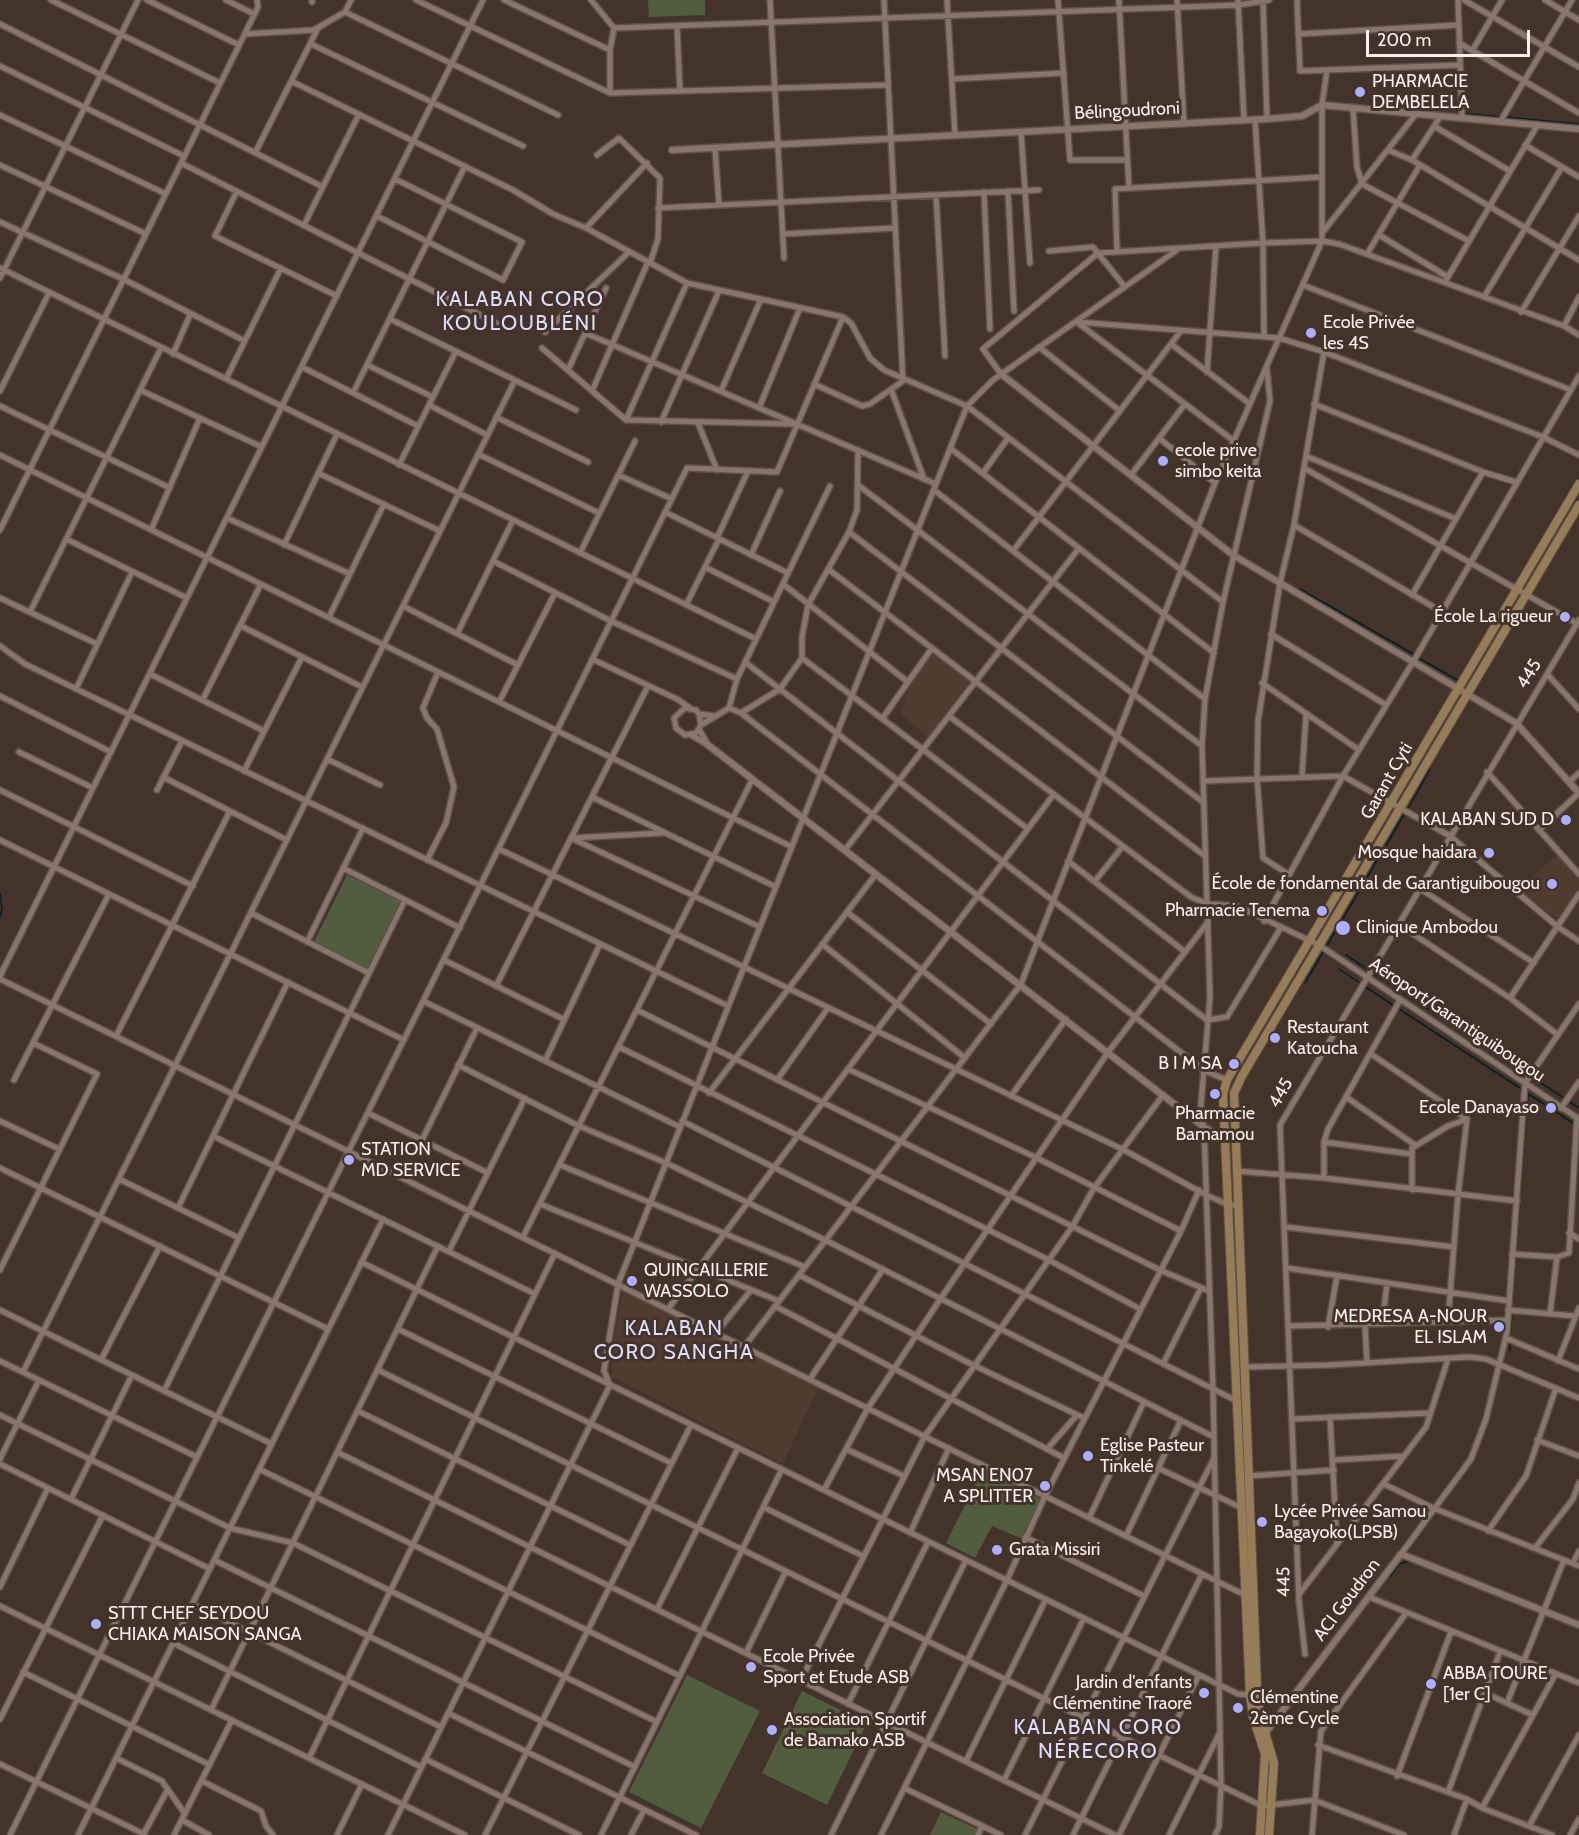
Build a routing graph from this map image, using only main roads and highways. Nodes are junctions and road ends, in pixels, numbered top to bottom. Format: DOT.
graph roads {
  1 [pos="1579,484"];
  2 [pos="1579,505"];
  3 [pos="1233,1205"];
  4 [pos="1264,1734"];
  5 [pos="1260,1835"];
  6 [pos="1269,1835"];
  1 -- 3 [label="main road, Garant Cyti"];
  2 -- 3 [label="main road, Garant Cyti"];
  3 -- 4 [label="main road"];
  3 -- 4 [label="main road"];
  4 -- 5 [label="main road"];
  4 -- 6 [label="main road"];
}
